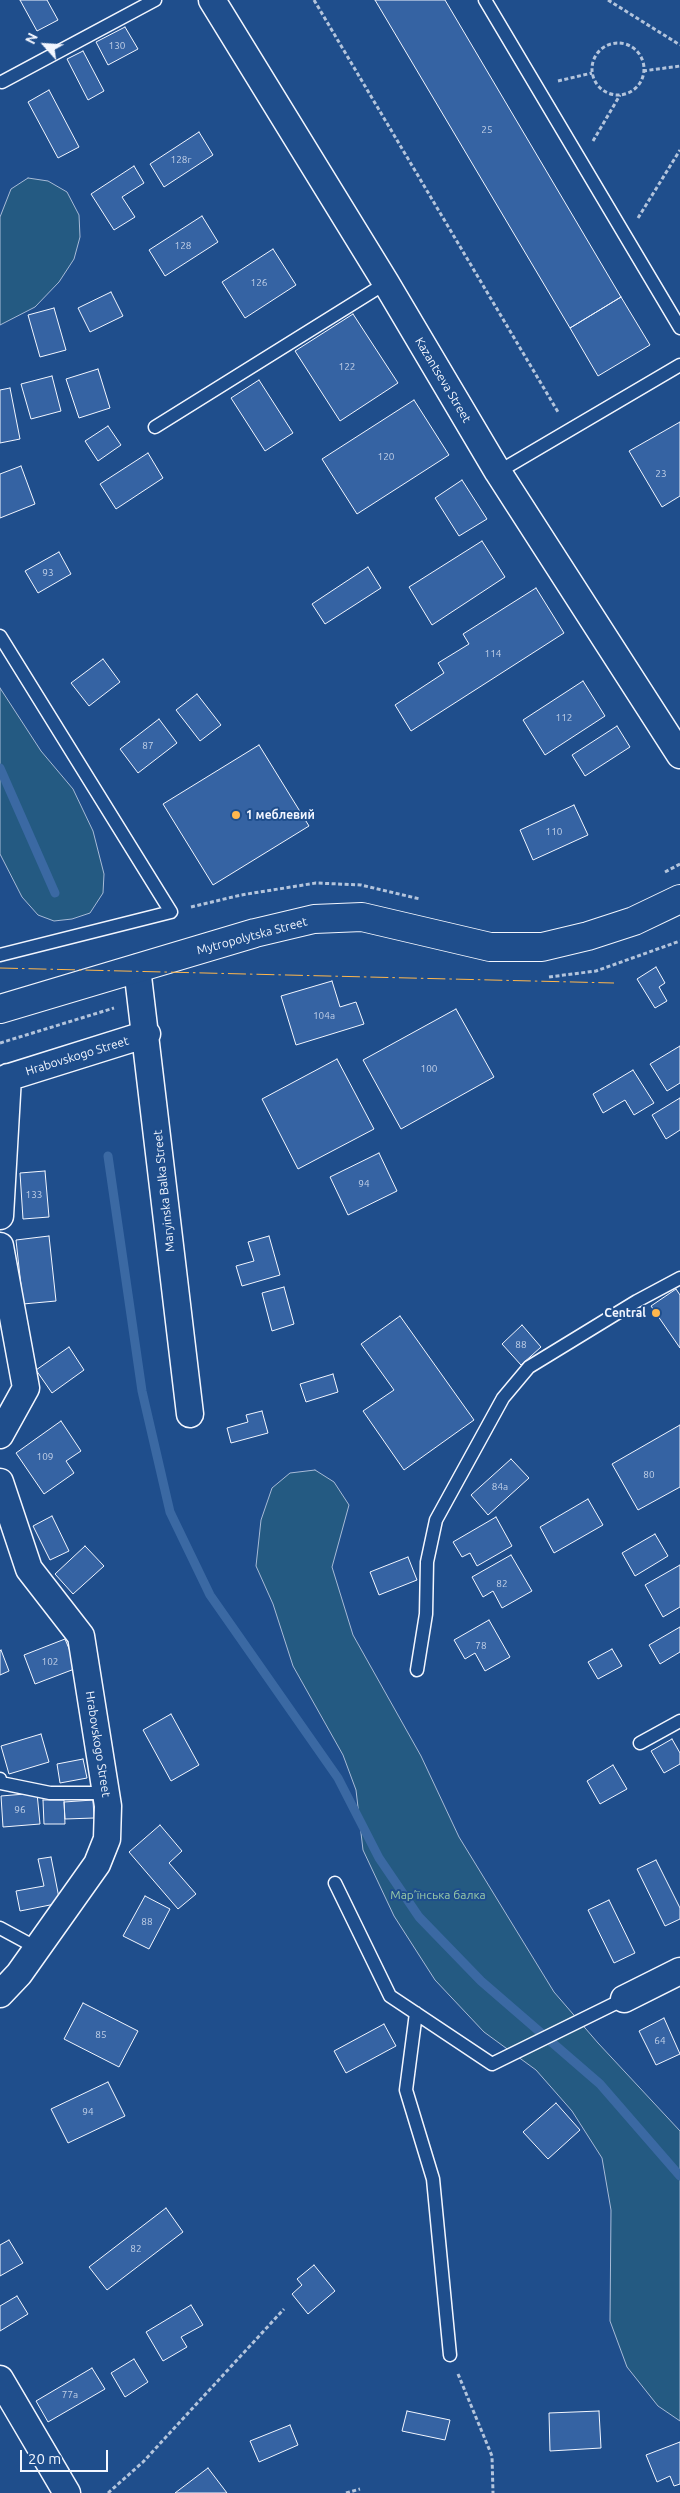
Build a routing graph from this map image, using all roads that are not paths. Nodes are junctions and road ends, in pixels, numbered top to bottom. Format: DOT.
graph roads {
  1 [pos="155,0"];
  2 [pos="212,0"];
  3 [pos="485,0"];
  4 [pos="2,82"];
  5 [pos="386,283"];
  6 [pos="680,328"];
  7 [pos="680,365"];
  8 [pos="155,427"];
  9 [pos="498,472"];
  10 [pos="0,636"];
  11 [pos="680,755"];
  12 [pos="680,899"];
  13 [pos="0,955"];
  14 [pos="138,968"];
  15 [pos="0,1009"];
  16 [pos="147,1034"];
  17 [pos="4,1078"];
  18 [pos="0,1216"];
  19 [pos="0,1246"];
  20 [pos="680,1278"];
  21 [pos="190,1414"];
  22 [pos="0,1435"];
  23 [pos="0,1482"];
  24 [pos="417,1670"];
  25 [pos="680,1721"];
  26 [pos="640,1743"];
  27 [pos="0,1779"];
  28 [pos="106,1793"];
  29 [pos="335,1882"];
  30 [pos="0,1928"];
  31 [pos="37,1948"];
  32 [pos="680,1971"];
  33 [pos="0,1994"];
  34 [pos="624,1999"];
  35 [pos="416,2013"];
  36 [pos="450,2355"];
  37 [pos="0,2380"];
  38 [pos="67,2493"];
  1 -- 4 [label="lane"];
  2 -- 5 [label="street, Kazantseva Street"];
  3 -- 6 [label="lane"];
  5 -- 8 [label="lane"];
  5 -- 9 [label="street, Kazantseva Street"];
  7 -- 9 [label="lane"];
  9 -- 11 [label="street, Kazantseva Street"];
  10 -- 13 [label="lane"];
  12 -- 14 [label="main road, Mytropolytska Street"];
  14 -- 15 [label="main road, Mytropolytska Street"];
  14 -- 16 [label="street, Maryinska Balka Street"];
  16 -- 17 [label="street, Hrabovskogo Street"];
  16 -- 21 [label="street, Maryinska Balka Street"];
  17 -- 18 [label="street, Hrabovskogo Street"];
  19 -- 22 [label="street"];
  20 -- 24 [label="lane"];
  23 -- 28 [label="street, Hrabovskogo Street"];
  25 -- 26 [label="lane"];
  27 -- 28 [label="lane"];
  28 -- 31 [label="street, Hrabovskogo Street"];
  29 -- 35 [label="lane"];
  30 -- 31 [label="lane"];
  31 -- 33 [label="street, Hrabovskogo Street"];
  32 -- 34 [label="street"];
  34 -- 35 [label="lane"];
  35 -- 36 [label="lane"];
  37 -- 38 [label="street"];
}
